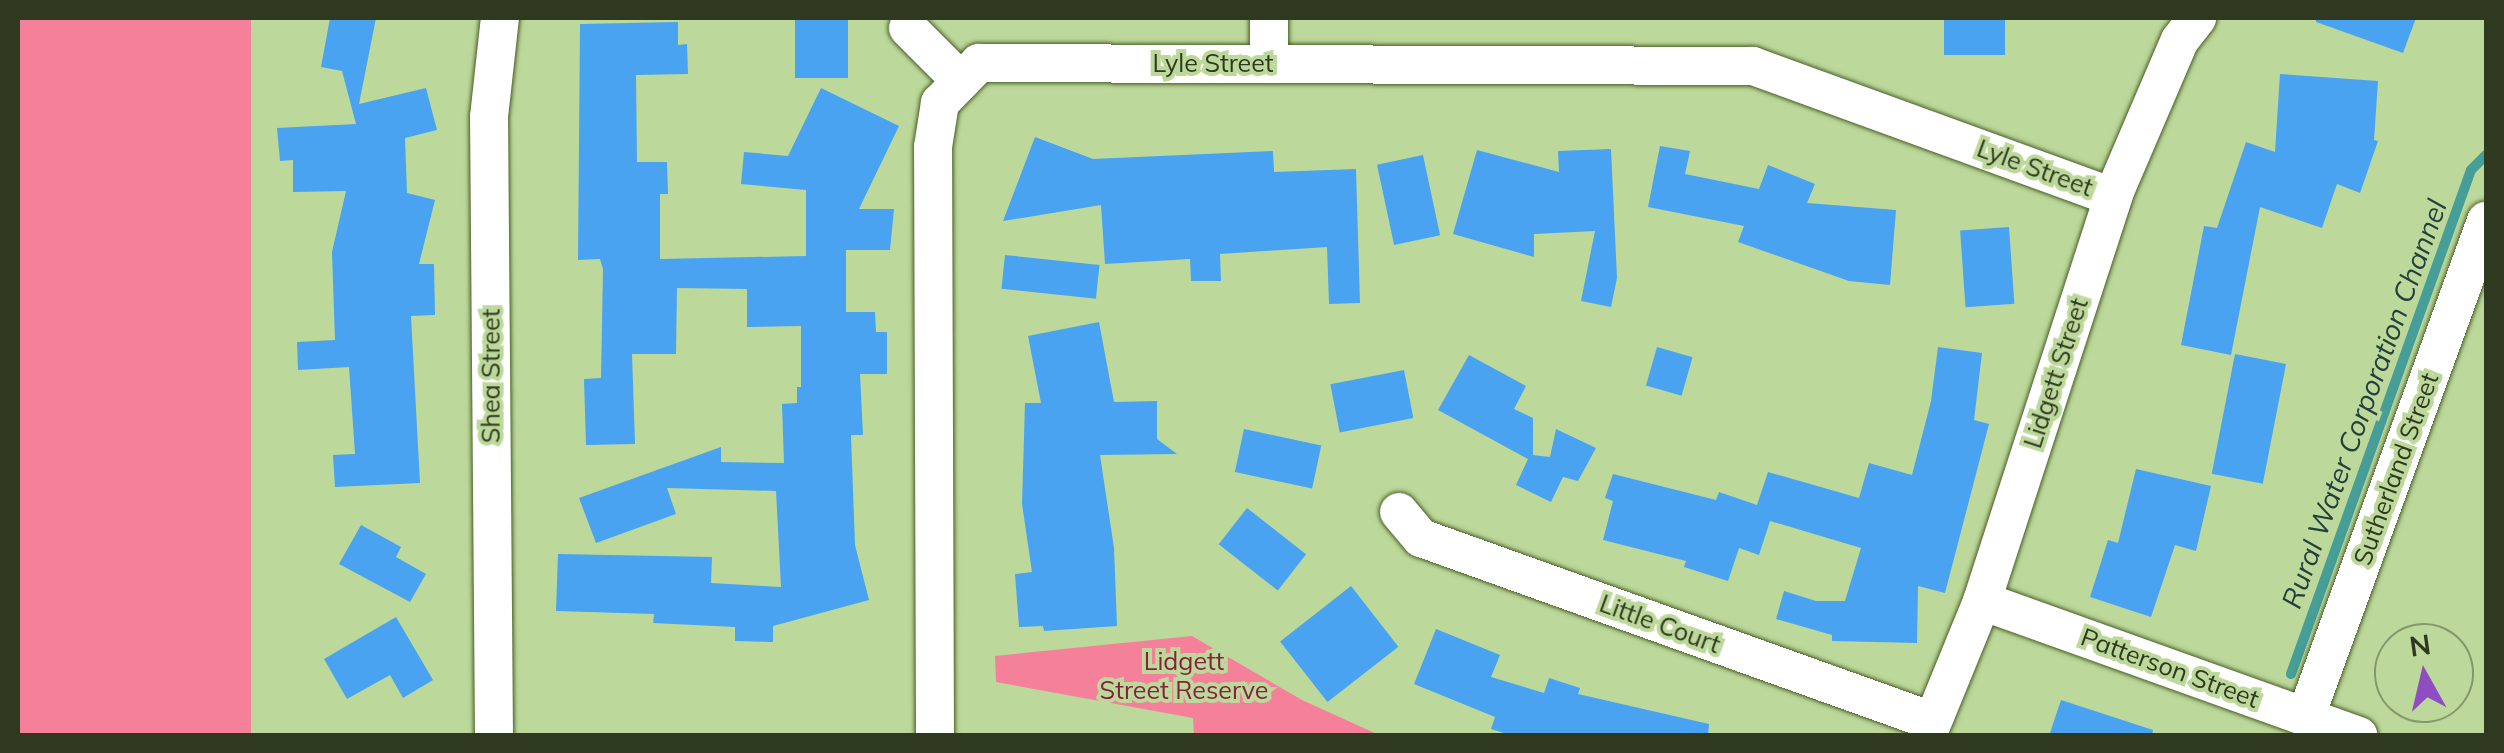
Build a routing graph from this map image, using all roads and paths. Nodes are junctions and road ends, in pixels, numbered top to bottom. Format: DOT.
graph roads {
  1 [pos="500,18"];
  2 [pos="1270,18"];
  3 [pos="2197,18"];
  4 [pos="908,28"];
  5 [pos="1269,62"];
  6 [pos="961,81"];
  7 [pos="2113,197"];
  8 [pos="2486,221"];
  9 [pos="1399,512"];
  10 [pos="1982,600"];
  11 [pos="2306,716"];
  12 [pos="1929,728"];
  13 [pos="494,736"];
  14 [pos="935,736"];
  15 [pos="2360,736"];
  1 -- 13 [label="street, Shea Street"];
  2 -- 5 [label="street"];
  3 -- 7 [label="street, Lidgett Street"];
  4 -- 6 [label="street"];
  5 -- 6 [label="street, Lyle Street"];
  5 -- 7 [label="street, Lyle Street"];
  6 -- 14 [label="street"];
  7 -- 10 [label="street, Lidgett Street"];
  8 -- 11 [label="street, Sutherland Street"];
  9 -- 12 [label="street, Little Court"];
  10 -- 11 [label="street, Patterson Street"];
  10 -- 12 [label="street, Lidgett Street"];
  11 -- 15 [label="street, Patterson Street"];
}
